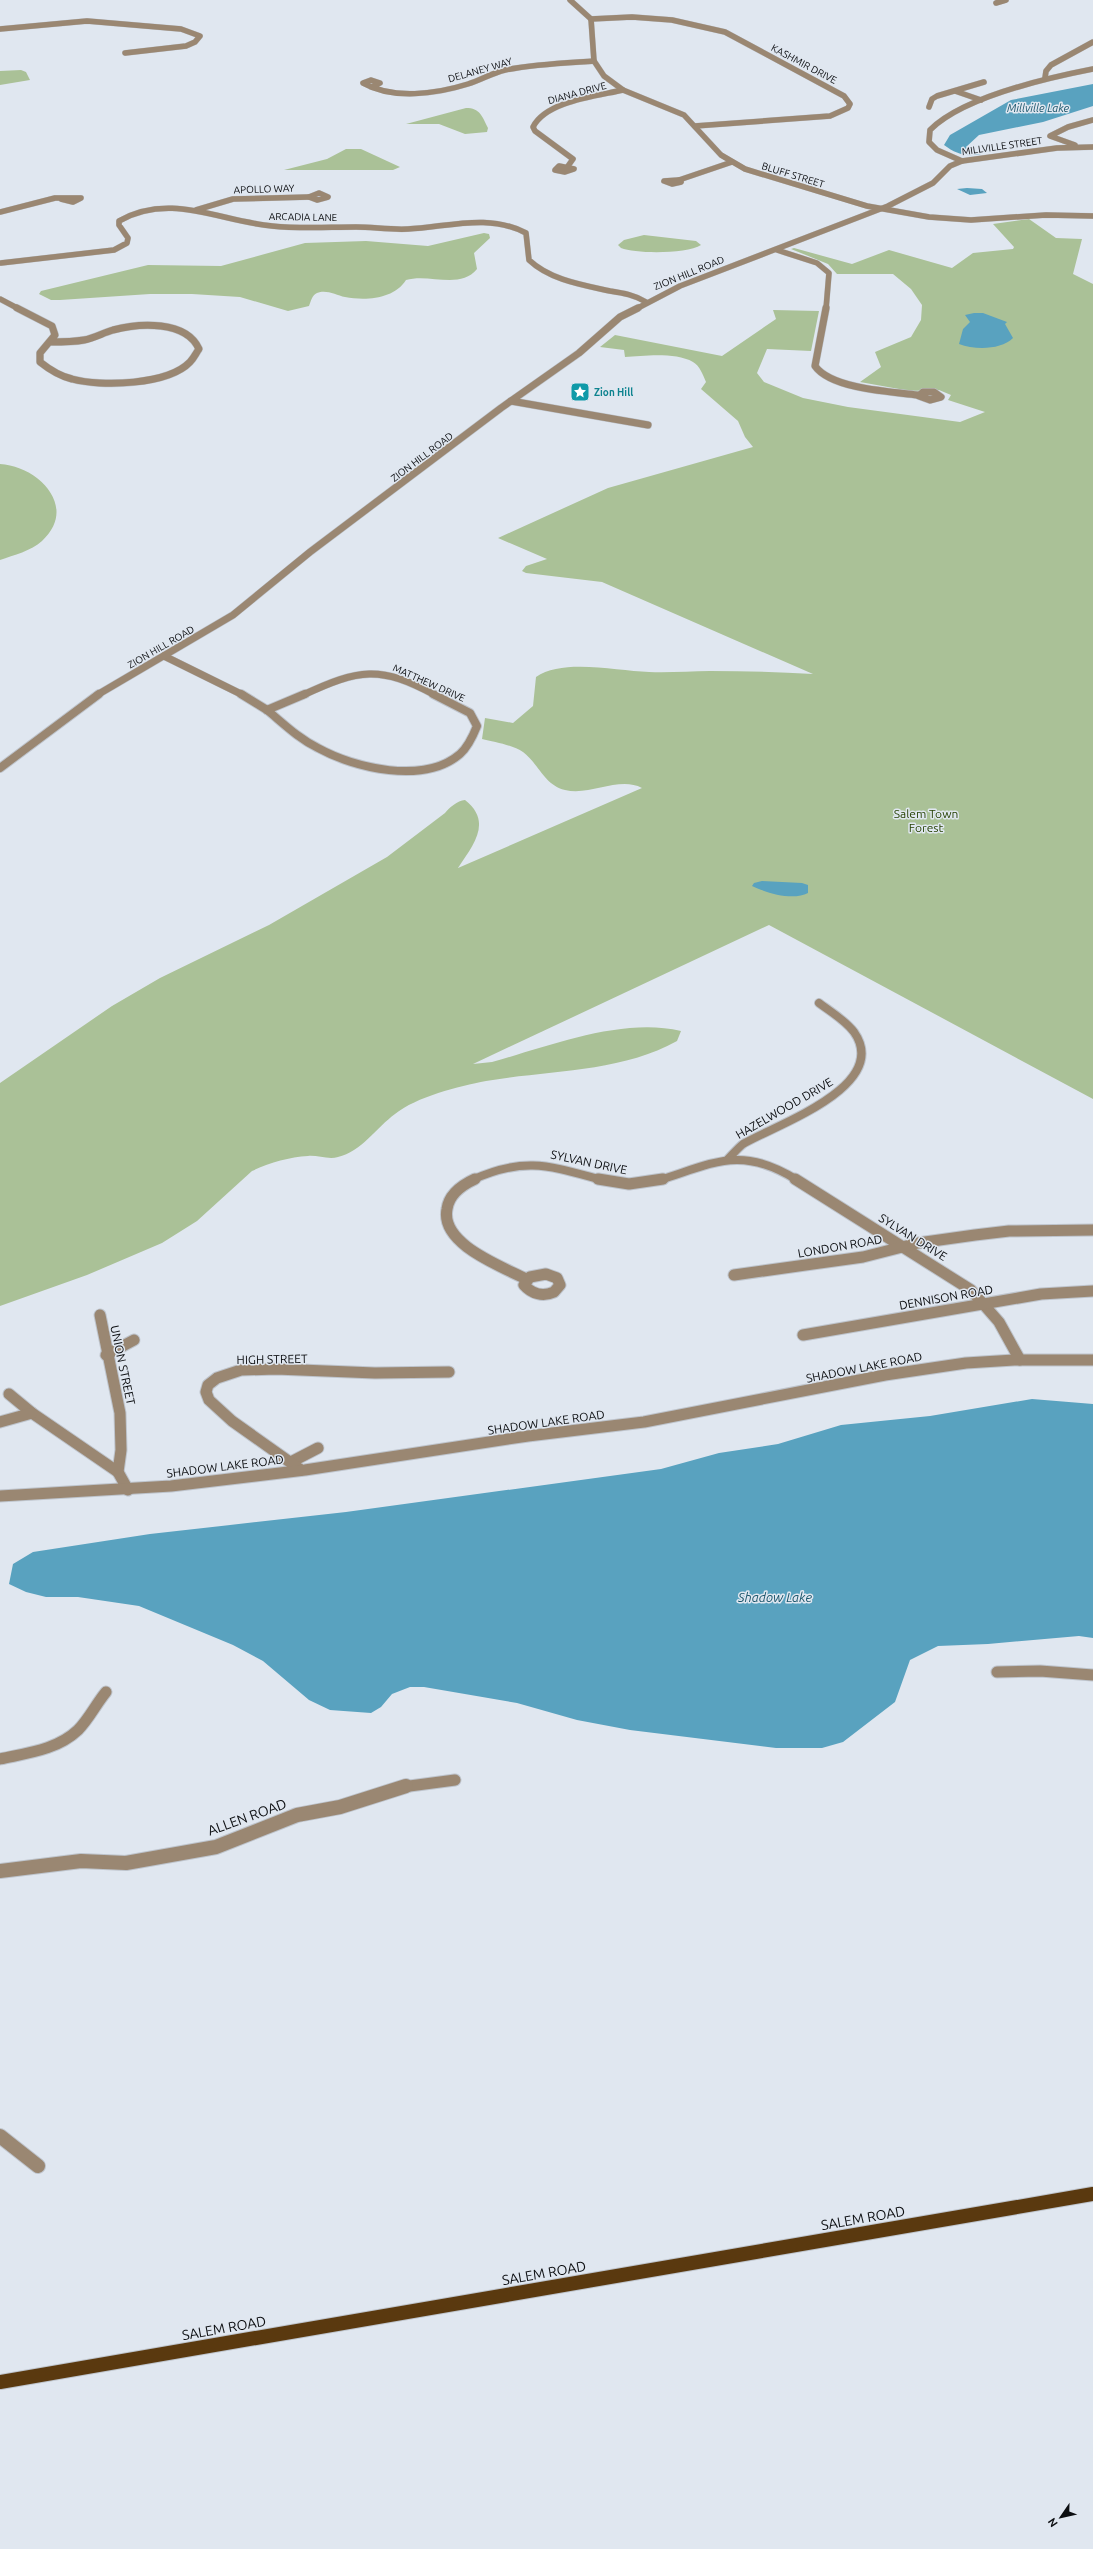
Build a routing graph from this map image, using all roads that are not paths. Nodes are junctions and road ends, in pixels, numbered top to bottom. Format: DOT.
graph roads {
  1 [pos="570,0"];
  2 [pos="1006,0"];
  3 [pos="996,3"];
  4 [pos="591,19"];
  5 [pos="0,29"];
  6 [pos="1093,42"];
  7 [pos="146,51"];
  8 [pos="594,61"];
  9 [pos="1093,69"];
  10 [pos="1045,78"];
  11 [pos="984,82"];
  12 [pos="371,87"];
  13 [pos="623,90"];
  14 [pos="955,91"];
  15 [pos="981,100"];
  16 [pos="929,108"];
  17 [pos="1093,120"];
  18 [pos="695,126"];
  19 [pos="1078,146"];
  20 [pos="1093,147"];
  21 [pos="962,161"];
  22 [pos="732,162"];
  23 [pos="568,166"];
  24 [pos="679,180"];
  25 [pos="309,197"];
  26 [pos="61,200"];
  27 [pos="880,208"];
  28 [pos="196,210"];
  29 [pos="0,212"];
  30 [pos="1093,216"];
  31 [pos="777,250"];
  32 [pos="0,264"];
  33 [pos="0,299"];
  34 [pos="646,302"];
  35 [pos="50,342"];
  36 [pos="919,394"];
  37 [pos="511,401"];
  38 [pos="648,425"];
  39 [pos="164,656"];
  40 [pos="267,710"];
  41 [pos="0,768"];
  42 [pos="819,1003"];
  43 [pos="728,1159"];
  44 [pos="1093,1230"];
  45 [pos="903,1248"];
  46 [pos="734,1275"];
  47 [pos="526,1279"];
  48 [pos="1093,1292"];
  49 [pos="986,1303"];
  50 [pos="100,1315"];
  51 [pos="804,1335"];
  52 [pos="134,1340"];
  53 [pos="106,1355"];
  54 [pos="1020,1360"];
  55 [pos="1093,1360"];
  56 [pos="449,1372"];
  57 [pos="9,1394"];
  58 [pos="32,1413"];
  59 [pos="0,1422"];
  60 [pos="318,1448"];
  61 [pos="291,1462"];
  62 [pos="301,1470"];
  63 [pos="118,1472"];
  64 [pos="128,1490"];
  65 [pos="0,1496"];
  66 [pos="998,1672"];
  67 [pos="1093,1674"];
  68 [pos="106,1692"];
  69 [pos="0,1758"];
  70 [pos="455,1780"];
  71 [pos="0,1871"];
  72 [pos="0,2136"];
  73 [pos="38,2166"];
  74 [pos="1093,2194"];
  75 [pos="0,2382"];
  1 -- 4 [label="street"];
  2 -- 3 [label="street"];
  4 -- 8 [label="street"];
  4 -- 18 [label="street, KASHMIR DRIVE"];
  5 -- 7 [label="street"];
  6 -- 10 [label="street"];
  8 -- 12 [label="street, DELANEY WAY"];
  8 -- 13 [label="street, BLUFF STREET"];
  9 -- 10 [label="street"];
  10 -- 15 [label="street"];
  11 -- 14 [label="street"];
  13 -- 18 [label="street, BLUFF STREET"];
  13 -- 23 [label="street, DIANA DRIVE"];
  14 -- 15 [label="street"];
  14 -- 16 [label="street"];
  15 -- 21 [label="street"];
  17 -- 19 [label="street"];
  18 -- 22 [label="street, BLUFF STREET"];
  19 -- 20 [label="street, MILLVILLE STREET"];
  19 -- 21 [label="street, MILLVILLE STREET"];
  21 -- 27 [label="street, MILLVILLE STREET"];
  22 -- 24 [label="street"];
  22 -- 27 [label="street, BLUFF STREET"];
  25 -- 28 [label="street, APOLLO WAY"];
  26 -- 29 [label="street"];
  27 -- 30 [label="street, BLUFF STREET"];
  27 -- 31 [label="street, ZION HILL ROAD"];
  28 -- 32 [label="street, ARCADIA LANE"];
  28 -- 34 [label="street, ARCADIA LANE"];
  31 -- 34 [label="street, ZION HILL ROAD"];
  31 -- 36 [label="street"];
  33 -- 35 [label="street"];
  34 -- 37 [label="street, ZION HILL ROAD"];
  35 -- 35 [label="street"];
  37 -- 38 [label="street"];
  37 -- 39 [label="street, ZION HILL ROAD"];
  39 -- 40 [label="street, MATTHEW DRIVE"];
  39 -- 41 [label="street, ZION HILL ROAD"];
  40 -- 40 [label="street, MATTHEW DRIVE"];
  42 -- 43 [label="street, HAZELWOOD DRIVE"];
  43 -- 45 [label="street, SYLVAN DRIVE"];
  43 -- 47 [label="street, SYLVAN DRIVE"];
  44 -- 45 [label="street, LONDON ROAD"];
  45 -- 46 [label="street, LONDON ROAD"];
  45 -- 49 [label="street, SYLVAN DRIVE"];
  48 -- 49 [label="street, DENNISON ROAD"];
  49 -- 51 [label="street, DENNISON ROAD"];
  49 -- 54 [label="street, SYLVAN DRIVE"];
  50 -- 53 [label="street, UNION STREET"];
  52 -- 53 [label="street"];
  53 -- 63 [label="street, UNION STREET"];
  54 -- 55 [label="street, SHADOW LAKE ROAD"];
  54 -- 62 [label="street, SHADOW LAKE ROAD"];
  56 -- 61 [label="street, HIGH STREET"];
  57 -- 58 [label="street"];
  58 -- 59 [label="street"];
  58 -- 63 [label="street"];
  60 -- 61 [label="street"];
  61 -- 62 [label="street, HIGH STREET"];
  62 -- 64 [label="street, SHADOW LAKE ROAD"];
  63 -- 64 [label="street"];
  64 -- 65 [label="street, SHADOW LAKE ROAD"];
  66 -- 67 [label="street"];
  68 -- 69 [label="street"];
  70 -- 71 [label="street, ALLEN ROAD"];
  72 -- 73 [label="street"];
  74 -- 75 [label="main road, SALEM ROAD"];
}
